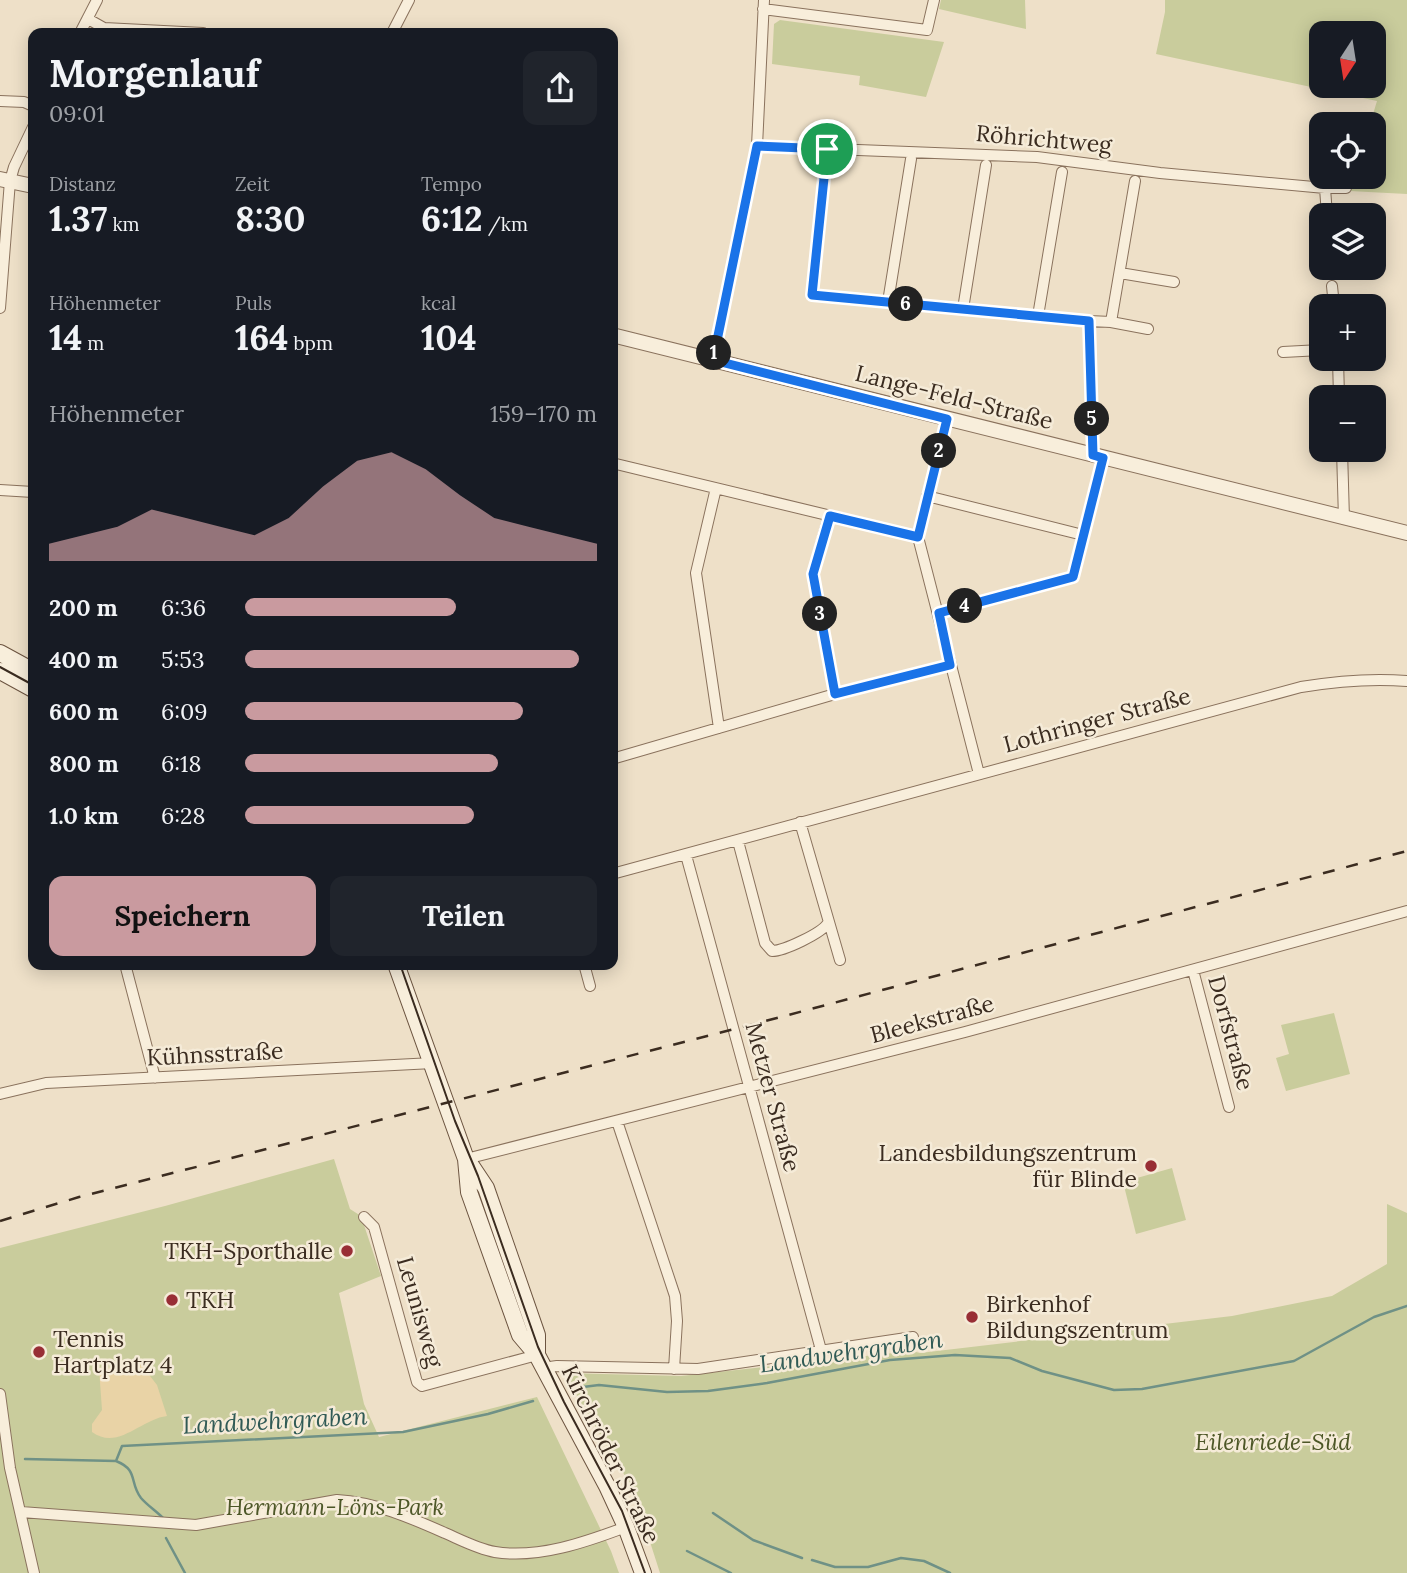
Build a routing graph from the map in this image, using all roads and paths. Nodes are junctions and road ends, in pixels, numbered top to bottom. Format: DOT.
graph roads {
  1 [pos="97,0"];
  2 [pos="409,0"];
  3 [pos="934,0"];
  4 [pos="764,5"];
  5 [pos="88,19"];
  6 [pos="83,28"];
  7 [pos="104,28"];
  8 [pos="395,28"];
  9 [pos="0,101"];
  10 [pos="28,104"];
  11 [pos="28,138"];
  12 [pos="757,146"];
  13 [pos="827,149"];
  14 [pos="911,159"];
  15 [pos="986,165"];
  16 [pos="1062,172"];
  17 [pos="5,180"];
  18 [pos="1135,181"];
  19 [pos="28,185"];
  20 [pos="1309,187"];
  21 [pos="1120,273"];
  22 [pos="1174,282"];
  23 [pos="1332,286"];
  24 [pos="1333,294"];
  25 [pos="888,302"];
  26 [pos="0,308"];
  27 [pos="963,309"];
  28 [pos="1038,316"];
  29 [pos="1089,321"];
  30 [pos="1111,322"];
  31 [pos="1148,329"];
  32 [pos="618,336"];
  33 [pos="1309,351"];
  34 [pos="1283,352"];
  35 [pos="713,360"];
  36 [pos="947,419"];
  37 [pos="1098,457"];
  38 [pos="1342,462"];
  39 [pos="618,464"];
  40 [pos="716,488"];
  41 [pos="0,489"];
  42 [pos="28,492"];
  43 [pos="928,496"];
  44 [pos="830,516"];
  45 [pos="1344,519"];
  46 [pos="1407,533"];
  47 [pos="1083,535"];
  48 [pos="918,537"];
  49 [pos="939,613"];
  50 [pos="0,653"];
  51 [pos="950,665"];
  52 [pos="28,668"];
  53 [pos="0,671"];
  54 [pos="1407,681"];
  55 [pos="28,686"];
  56 [pos="835,694"];
  57 [pos="719,728"];
  58 [pos="618,758"];
  59 [pos="979,774"];
  60 [pos="800,822"];
  61 [pos="738,841"];
  62 [pos="686,855"];
  63 [pos="618,872"];
  64 [pos="1407,911"];
  65 [pos="828,923"];
  66 [pos="840,960"];
  67 [pos="127,970"];
  68 [pos="398,970"];
  69 [pos="586,970"];
  70 [pos="1193,970"];
  71 [pos="590,986"];
  72 [pos="433,1063"];
  73 [pos="155,1078"];
  74 [pos="749,1087"];
  75 [pos="0,1094"];
  76 [pos="1229,1107"];
  77 [pos="617,1121"];
  78 [pos="466,1159"];
  79 [pos="364,1217"];
  80 [pos="913,1337"];
  81 [pos="821,1350"];
  82 [pos="540,1362"];
  83 [pos="674,1369"];
  84 [pos="0,1394"];
  85 [pos="20,1513"];
  86 [pos="626,1527"];
  87 [pos="34,1573"];
  88 [pos="643,1573"];
  1 -- 5 [label="street"];
  2 -- 8 [label="street"];
  3 -- 4 [label="street"];
  4 -- 12 [label="street"];
  5 -- 6 [label="street"];
  5 -- 7 [label="street"];
  9 -- 10 [label="street"];
  11 -- 17 [label="street"];
  12 -- 13 [label="street, Röhrichtweg"];
  12 -- 35 [label="street"];
  13 -- 20 [label="street, Röhrichtweg"];
  13 -- 25 [label="street"];
  14 -- 25 [label="street"];
  15 -- 27 [label="street"];
  16 -- 28 [label="street"];
  17 -- 19 [label="street"];
  17 -- 26 [label="street"];
  18 -- 21 [label="street"];
  21 -- 22 [label="street"];
  21 -- 30 [label="street"];
  23 -- 24 [label="street"];
  25 -- 27 [label="street"];
  27 -- 28 [label="street"];
  28 -- 29 [label="street"];
  29 -- 30 [label="street"];
  29 -- 37 [label="street"];
  30 -- 31 [label="street"];
  32 -- 35 [label="street, Lange-Feld-Straße"];
  33 -- 34 [label="street"];
  35 -- 36 [label="street, Lange-Feld-Straße"];
  36 -- 37 [label="street, Lange-Feld-Straße"];
  36 -- 43 [label="street"];
  37 -- 45 [label="street, Lange-Feld-Straße"];
  37 -- 47 [label="street"];
  38 -- 45 [label="street"];
  39 -- 40 [label="street"];
  40 -- 44 [label="street"];
  40 -- 57 [label="street"];
  41 -- 42 [label="street"];
  43 -- 47 [label="street"];
  43 -- 48 [label="street"];
  44 -- 48 [label="street"];
  44 -- 56 [label="street"];
  45 -- 46 [label="street, Lange-Feld-Straße"];
  47 -- 49 [label="street"];
  48 -- 49 [label="street"];
  49 -- 51 [label="street"];
  50 -- 52 [label="main road"];
  51 -- 56 [label="street"];
  51 -- 59 [label="street"];
  53 -- 55 [label="main road"];
  54 -- 59 [label="street, Lothringer Straße"];
  56 -- 57 [label="street"];
  57 -- 58 [label="street"];
  59 -- 60 [label="street, Lothringer Straße"];
  60 -- 61 [label="street, Lothringer Straße"];
  60 -- 65 [label="street"];
  61 -- 62 [label="street, Lothringer Straße"];
  61 -- 65 [label="street"];
  62 -- 63 [label="street, Lothringer Straße"];
  62 -- 74 [label="street, Metzer Straße"];
  64 -- 70 [label="street, Bleekstraße"];
  65 -- 66 [label="street"];
  67 -- 73 [label="street"];
  68 -- 72 [label="main road"];
  69 -- 71 [label="street"];
  70 -- 74 [label="street, Bleekstraße"];
  70 -- 76 [label="street, Dorfstraße"];
  72 -- 73 [label="street, Kühnsstraße"];
  72 -- 78 [label="main road"];
  73 -- 75 [label="street, Kühnsstraße"];
  74 -- 77 [label="street, Bleekstraße"];
  74 -- 81 [label="street, Metzer Straße"];
  77 -- 78 [label="street, Bleekstraße"];
  77 -- 83 [label="street"];
  78 -- 82 [label="main road"];
  79 -- 82 [label="street, Leunisweg"];
  80 -- 81 [label="street"];
  81 -- 83 [label="street"];
  82 -- 83 [label="street"];
  82 -- 86 [label="main road, Kirchröder Straße"];
  84 -- 85 [label="street"];
  85 -- 86 [label="street"];
  85 -- 87 [label="street"];
  86 -- 88 [label="main road, Kirchröder Straße"];
}
